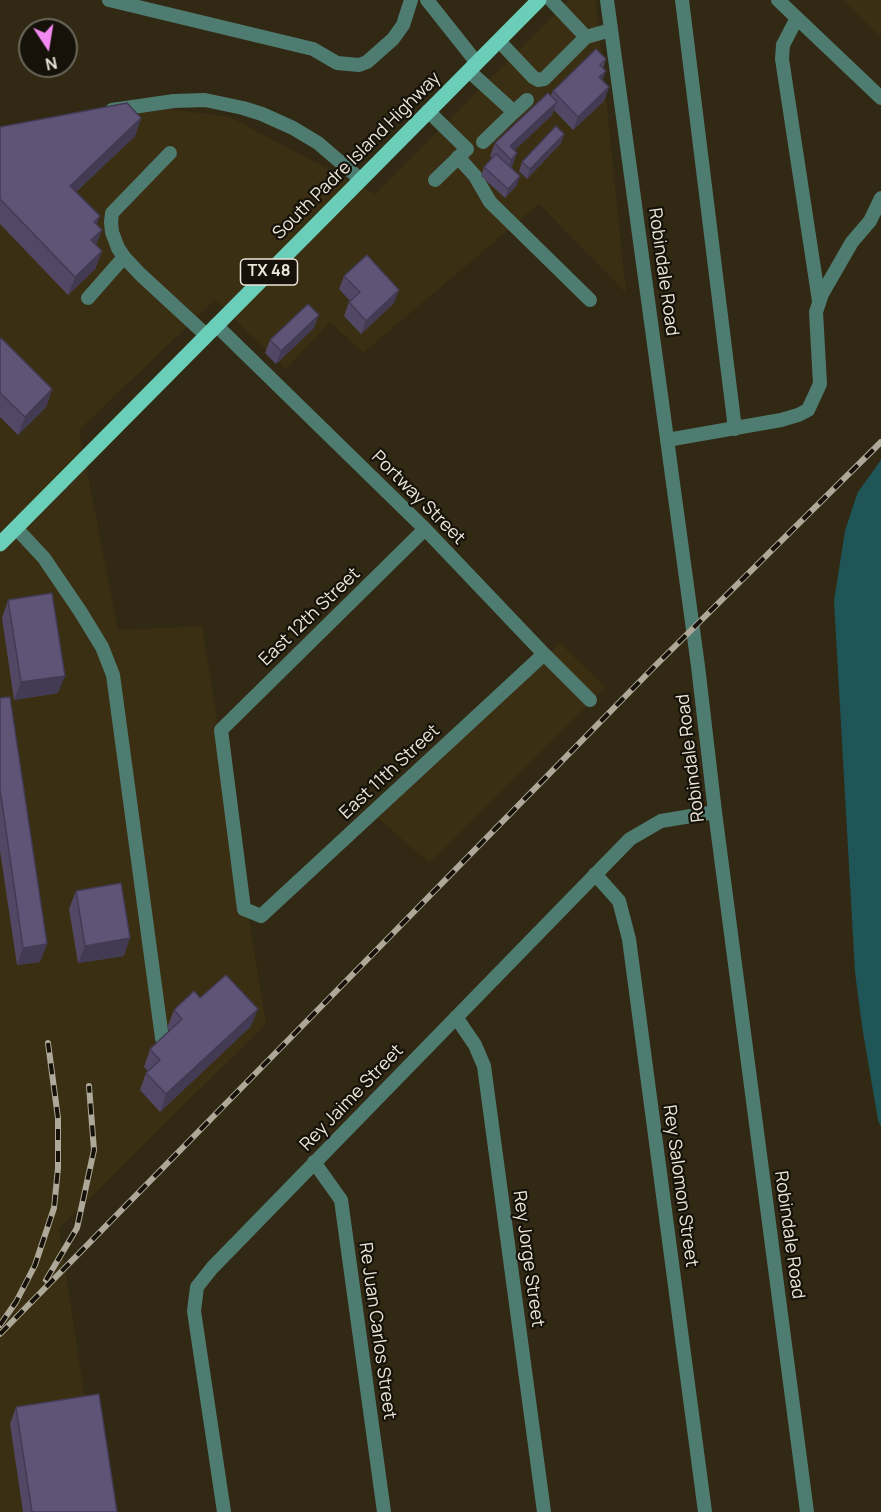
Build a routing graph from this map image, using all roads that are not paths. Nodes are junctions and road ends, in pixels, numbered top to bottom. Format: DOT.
graph roads {
  1 [pos="109,0"];
  2 [pos="411,0"];
  3 [pos="427,0"];
  4 [pos="539,0"];
  5 [pos="551,0"];
  6 [pos="607,0"];
  7 [pos="682,0"];
  8 [pos="778,0"];
  9 [pos="797,18"];
  10 [pos="611,30"];
  11 [pos="586,37"];
  12 [pos="499,41"];
  13 [pos="473,67"];
  14 [pos="881,98"];
  15 [pos="526,100"];
  16 [pos="428,111"];
  17 [pos="100,112"];
  18 [pos="514,112"];
  19 [pos="483,142"];
  20 [pos="170,153"];
  21 [pos="458,157"];
  22 [pos="360,179"];
  23 [pos="435,180"];
  24 [pos="881,198"];
  25 [pos="124,257"];
  26 [pos="88,298"];
  27 [pos="590,300"];
  28 [pos="820,301"];
  29 [pos="211,330"];
  30 [pos="735,429"];
  31 [pos="667,440"];
  32 [pos="16,528"];
  33 [pos="425,529"];
  34 [pos="0,544"];
  35 [pos="544,654"];
  36 [pos="590,700"];
  37 [pos="715,812"];
  38 [pos="596,874"];
  39 [pos="261,916"];
  40 [pos="456,1017"];
  41 [pos="162,1038"];
  42 [pos="314,1162"];
  43 [pos="224,1512"];
  44 [pos="384,1512"];
  45 [pos="544,1512"];
  46 [pos="705,1512"];
  47 [pos="807,1512"];
  1 -- 2 [label="street"];
  3 -- 13 [label="street"];
  4 -- 12 [label="main road, South Padre Island Highway / TX 48"];
  5 -- 11 [label="street"];
  6 -- 10 [label="street, Robindale Road"];
  7 -- 30 [label="street"];
  8 -- 9 [label="street"];
  9 -- 14 [label="street"];
  9 -- 28 [label="street"];
  10 -- 11 [label="street"];
  10 -- 31 [label="street, Robindale Road"];
  11 -- 12 [label="street"];
  12 -- 13 [label="main road, South Padre Island Highway / TX 48"];
  13 -- 16 [label="main road, South Padre Island Highway / TX 48"];
  13 -- 18 [label="street"];
  15 -- 18 [label="street"];
  16 -- 21 [label="street"];
  16 -- 22 [label="main road, South Padre Island Highway / TX 48"];
  17 -- 22 [label="street"];
  18 -- 19 [label="street"];
  20 -- 25 [label="street"];
  21 -- 23 [label="street"];
  21 -- 27 [label="street"];
  22 -- 29 [label="main road, South Padre Island Highway / TX 48"];
  24 -- 28 [label="street"];
  25 -- 26 [label="street"];
  25 -- 29 [label="street, Portway Street"];
  28 -- 30 [label="street"];
  29 -- 32 [label="main road, South Padre Island Highway / TX 48"];
  29 -- 33 [label="street, Portway Street"];
  30 -- 31 [label="street"];
  31 -- 37 [label="street, Robindale Road"];
  32 -- 34 [label="main road, South Padre Island Highway / TX 48"];
  32 -- 41 [label="street"];
  33 -- 35 [label="street, Portway Street"];
  33 -- 39 [label="street, East 12th Street"];
  35 -- 36 [label="street, Portway Street"];
  35 -- 39 [label="street, East 11th Street"];
  37 -- 38 [label="street, Rey Jaime Street"];
  37 -- 47 [label="street, Robindale Road"];
  38 -- 40 [label="street, Rey Jaime Street"];
  38 -- 46 [label="street, Rey Salomon Street"];
  40 -- 42 [label="street, Rey Jaime Street"];
  40 -- 45 [label="street, Rey Jorge Street"];
  42 -- 43 [label="street, Rey Jaime Street"];
  42 -- 44 [label="street, Re Juan Carlos Street"];
}
